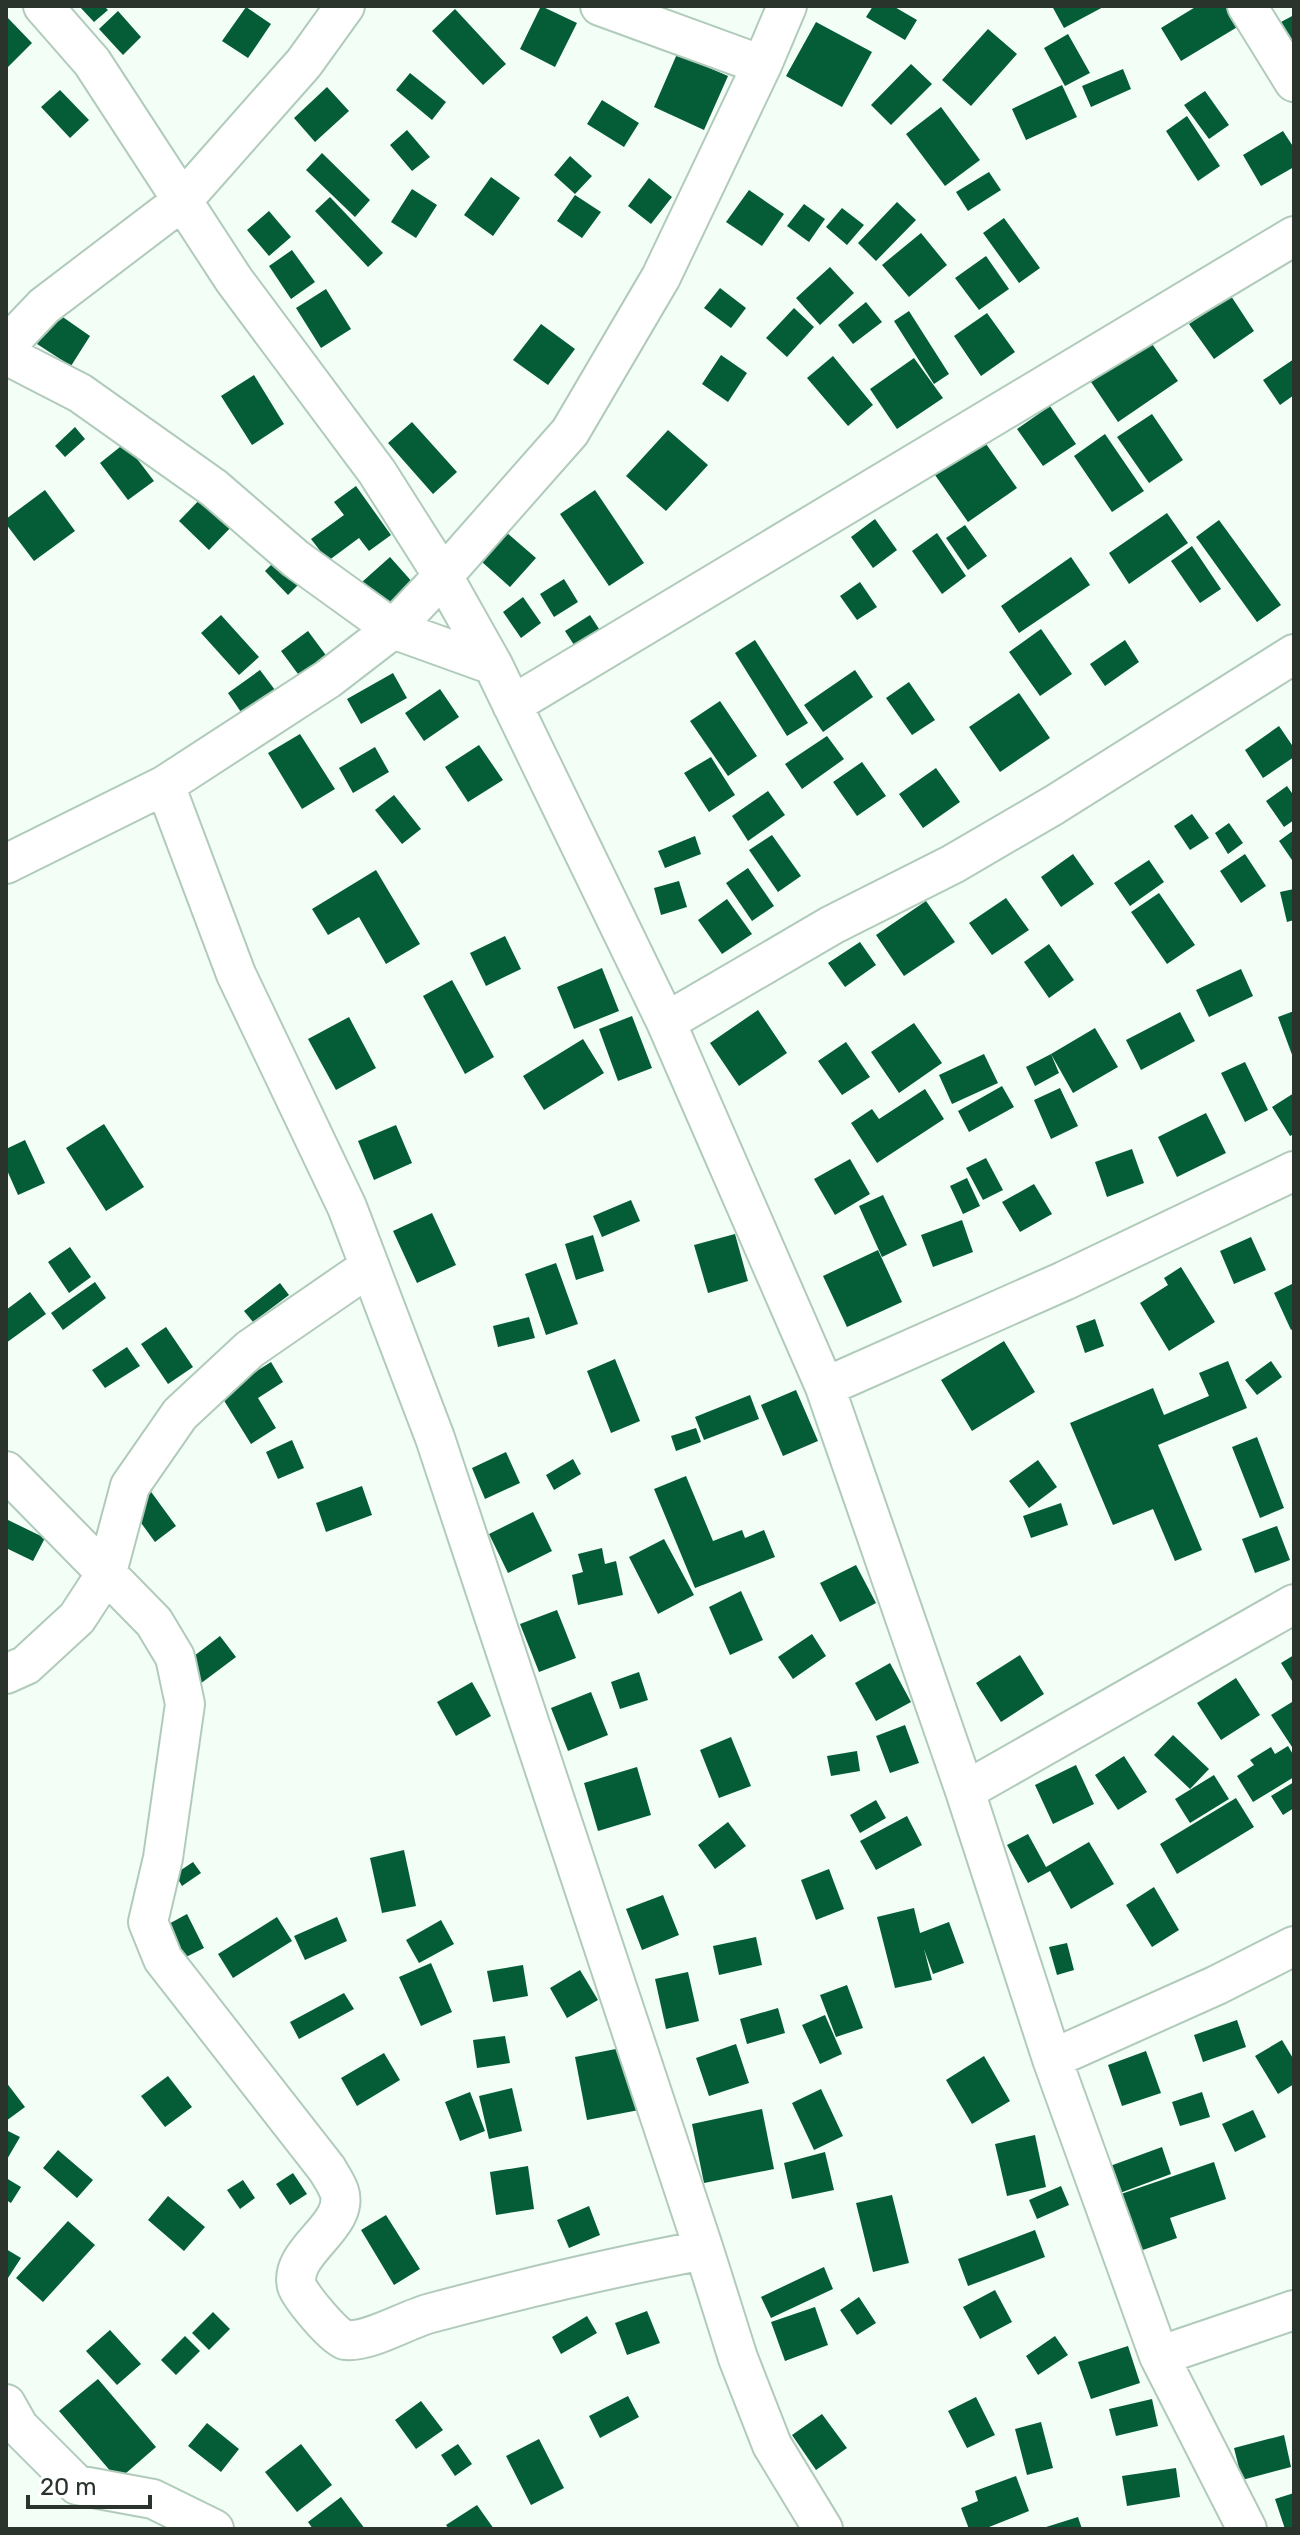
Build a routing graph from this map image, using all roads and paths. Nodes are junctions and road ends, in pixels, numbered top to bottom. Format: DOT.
graph roads {
  1 [pos="43,6"];
  2 [pos="345,6"];
  3 [pos="600,6"];
  4 [pos="787,6"];
  5 [pos="1247,6"];
  6 [pos="762,65"];
  7 [pos="1294,82"];
  8 [pos="182,201"];
  9 [pos="1294,236"];
  10 [pos="6,346"];
  11 [pos="6,355"];
  12 [pos="443,576"];
  13 [pos="393,629"];
  14 [pos="1294,654"];
  15 [pos="493,665"];
  16 [pos="512,705"];
  17 [pos="165,785"];
  18 [pos="10,855"];
  19 [pos="666,1022"];
  20 [pos="1294,1171"];
  21 [pos="369,1267"];
  22 [pos="825,1387"];
  23 [pos="6,1471"];
  24 [pos="107,1572"];
  25 [pos="1294,1604"];
  26 [pos="6,1674"];
  27 [pos="965,1791"];
  28 [pos="1294,1946"];
  29 [pos="1052,2059"];
  30 [pos="704,2250"];
  31 [pos="1294,2310"];
  32 [pos="1159,2356"];
  33 [pos="6,2404"];
  34 [pos="214,2529"];
  35 [pos="823,2529"];
  36 [pos="1247,2529"];
  1 -- 8 [label="street"];
  2 -- 8 [label="street"];
  3 -- 6 [label="street"];
  4 -- 6 [label="street"];
  5 -- 7 [label="street"];
  6 -- 12 [label="street"];
  8 -- 10 [label="street"];
  8 -- 12 [label="street"];
  9 -- 16 [label="street"];
  11 -- 13 [label="street"];
  12 -- 13 [label="street"];
  12 -- 15 [label="street"];
  13 -- 15 [label="street"];
  13 -- 17 [label="street"];
  14 -- 19 [label="street"];
  15 -- 16 [label="street"];
  16 -- 19 [label="street"];
  17 -- 18 [label="street"];
  17 -- 21 [label="street"];
  19 -- 22 [label="street"];
  20 -- 22 [label="street"];
  21 -- 24 [label="street"];
  21 -- 30 [label="street"];
  22 -- 27 [label="street"];
  23 -- 24 [label="street"];
  24 -- 26 [label="street"];
  24 -- 30 [label="street"];
  25 -- 27 [label="street"];
  27 -- 29 [label="street"];
  28 -- 29 [label="street"];
  29 -- 32 [label="street"];
  30 -- 35 [label="street"];
  31 -- 32 [label="street"];
  32 -- 36 [label="street"];
  33 -- 34 [label="street"];
}
